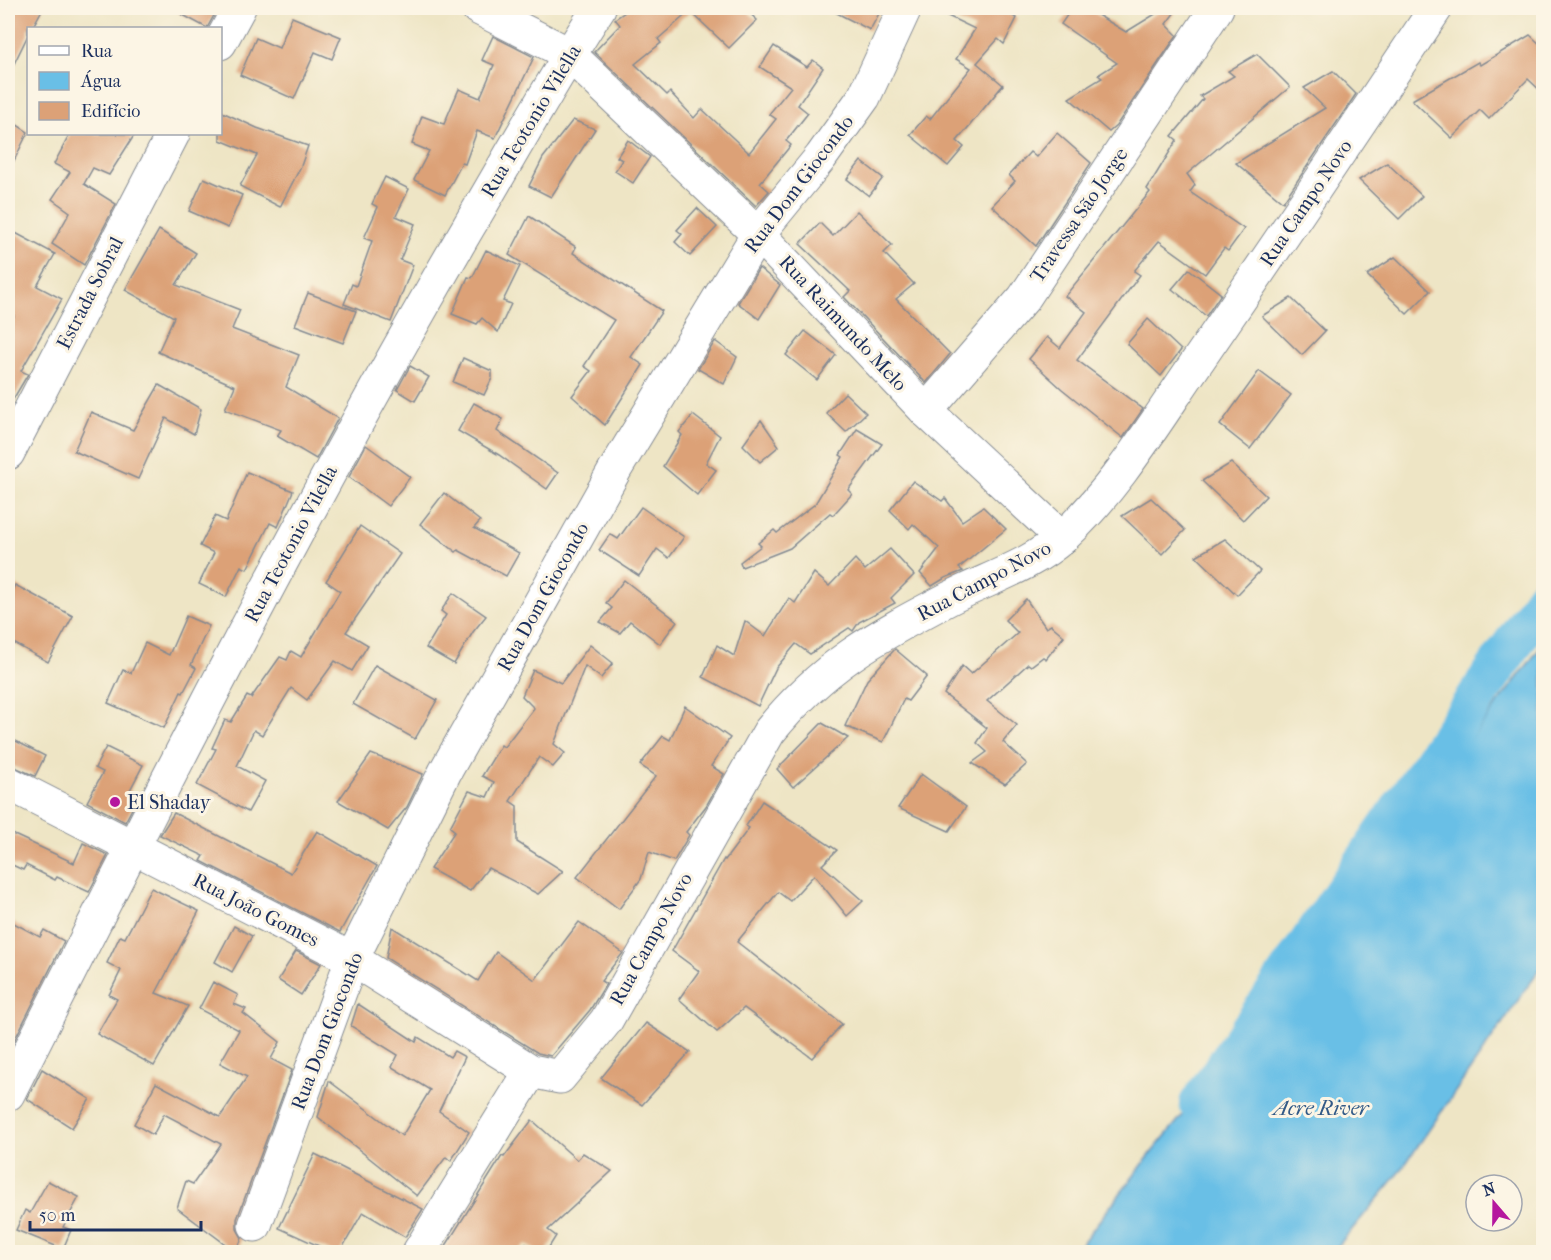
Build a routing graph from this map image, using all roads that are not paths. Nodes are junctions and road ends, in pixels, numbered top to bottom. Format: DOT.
graph roads {
  1 [pos="239,8"];
  2 [pos="478,8"];
  3 [pos="599,8"];
  4 [pos="905,8"];
  5 [pos="1217,8"];
  6 [pos="1436,8"];
  7 [pos="222,39"];
  8 [pos="569,54"];
  9 [pos="172,135"];
  10 [pos="758,234"];
  11 [pos="926,411"];
  12 [pos="8,453"];
  13 [pos="1062,538"];
  14 [pos="8,783"];
  15 [pos="133,846"];
  16 [pos="352,959"];
  17 [pos="586,1047"];
  18 [pos="531,1071"];
  19 [pos="8,1094"];
  20 [pos="255,1225"];
  21 [pos="419,1252"];
  1 -- 7 [label="street"];
  2 -- 8 [label="street, Rua Raimundo Melo"];
  3 -- 8 [label="street, Rua Teotonio Vilella"];
  4 -- 10 [label="street, Rua Dom Giocondo"];
  5 -- 11 [label="street, Travessa São Jorge"];
  6 -- 13 [label="street, Rua Campo Novo"];
  8 -- 10 [label="street, Rua Raimundo Melo"];
  8 -- 15 [label="street, Rua Teotonio Vilella"];
  9 -- 12 [label="street, Estrada Sobral"];
  10 -- 11 [label="street, Rua Raimundo Melo"];
  10 -- 16 [label="street, Rua Dom Giocondo"];
  11 -- 13 [label="street, Rua Raimundo Melo"];
  13 -- 17 [label="street, Rua Campo Novo"];
  14 -- 15 [label="street, Rua João Gomes"];
  15 -- 16 [label="street, Rua João Gomes"];
  15 -- 19 [label="street, Rua Teotonio Vilella"];
  16 -- 18 [label="street, Rua João Gomes"];
  16 -- 20 [label="street, Rua Dom Giocondo"];
  17 -- 18 [label="street, Rua João Gomes"];
  18 -- 21 [label="street"];
}
